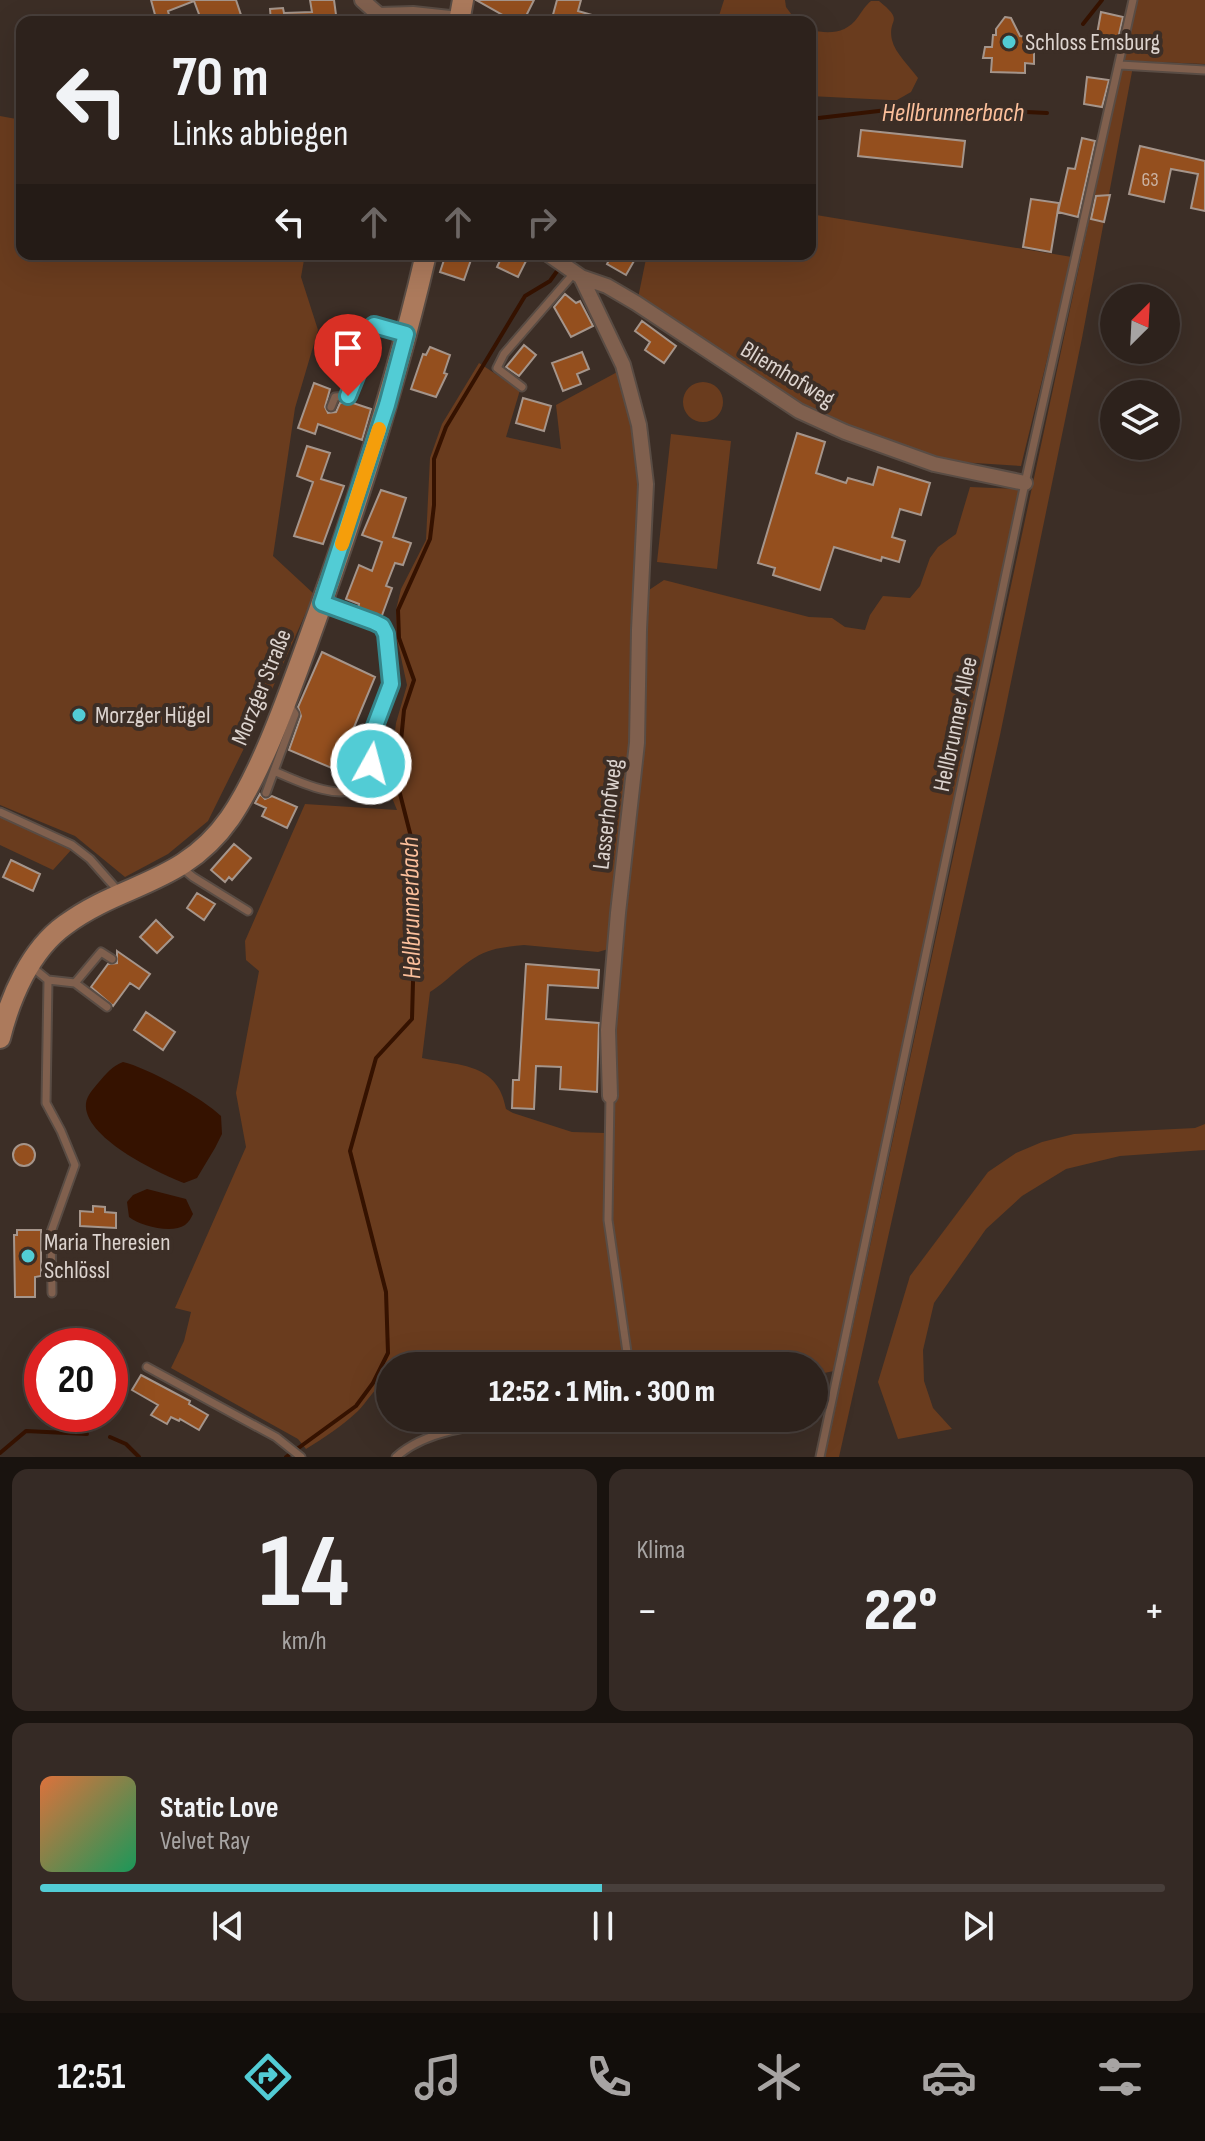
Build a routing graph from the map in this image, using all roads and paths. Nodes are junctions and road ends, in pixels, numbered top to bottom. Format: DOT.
graph roads {
  1 [pos="1133,0"];
  2 [pos="461,14"];
  3 [pos="401,16"];
  4 [pos="1120,65"];
  5 [pos="1205,70"];
  6 [pos="424,260"];
  7 [pos="566,266"];
  8 [pos="406,334"];
  9 [pos="522,387"];
  10 [pos="331,407"];
  11 [pos="1025,483"];
  12 [pos="322,603"];
  13 [pos="284,703"];
  14 [pos="274,771"];
  15 [pos="266,793"];
  16 [pos="0,812"];
  17 [pos="181,866"];
  18 [pos="121,895"];
  19 [pos="248,911"];
  20 [pos="112,959"];
  21 [pos="30,965"];
  22 [pos="48,980"];
  23 [pos="75,983"];
  24 [pos="107,1007"];
  25 [pos="0,1038"];
  26 [pos="610,1096"];
  27 [pos="52,1293"];
  28 [pos="627,1352"];
  29 [pos="147,1367"];
  30 [pos="450,1432"];
  31 [pos="299,1455"];
  32 [pos="396,1457"];
  33 [pos="820,1457"];
  1 -- 4 [label="lane, Hellbrunner Allee"];
  2 -- 3 [label="street"];
  4 -- 5 [label="lane"];
  4 -- 11 [label="lane, Hellbrunner Allee"];
  6 -- 8 [label="street, Morzger Straße"];
  7 -- 9 [label="lane"];
  7 -- 11 [label="street, Bliemhofweg"];
  7 -- 26 [label="street, Lasserhofweg"];
  8 -- 10 [label="lane"];
  8 -- 12 [label="street, Morzger Straße"];
  11 -- 33 [label="lane, Hellbrunner Allee"];
  12 -- 13 [label="street, Morzger Straße"];
  12 -- 14 [label="lane"];
  13 -- 14 [label="lane"];
  13 -- 17 [label="street, Morzger Straße"];
  14 -- 15 [label="lane"];
  16 -- 18 [label="lane"];
  17 -- 18 [label="street, Morzger Straße"];
  17 -- 19 [label="lane"];
  18 -- 21 [label="street, Morzger Straße"];
  20 -- 23 [label="lane"];
  21 -- 22 [label="lane"];
  21 -- 25 [label="street, Morzger Straße"];
  22 -- 23 [label="lane"];
  22 -- 27 [label="lane"];
  23 -- 24 [label="lane"];
  26 -- 28 [label="lane, Lasserhofweg"];
  29 -- 31 [label="lane"];
  30 -- 32 [label="lane"];
}
